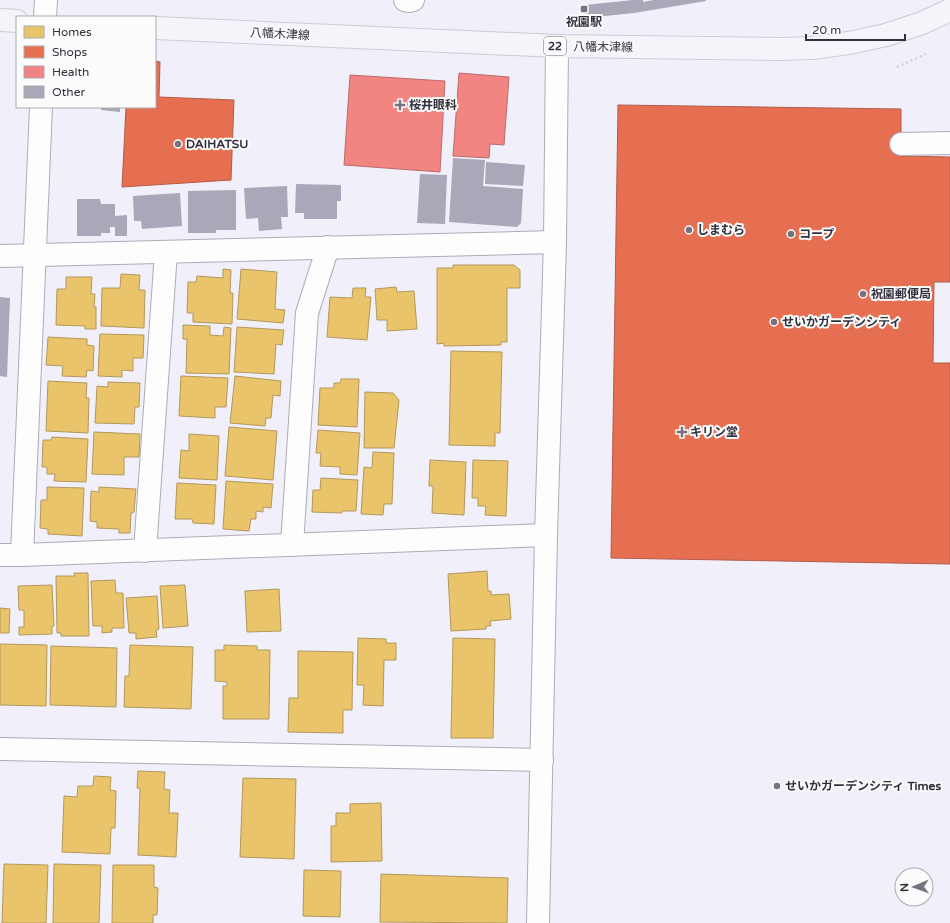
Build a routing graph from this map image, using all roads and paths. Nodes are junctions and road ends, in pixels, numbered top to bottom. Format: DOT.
graph roads {
  1 [pos="46,0"];
  2 [pos="405,0"];
  3 [pos="413,0"];
  4 [pos="950,10"];
  5 [pos="45,16"];
  6 [pos="0,20"];
  7 [pos="16,21"];
  8 [pos="156,28"];
  9 [pos="557,46"];
  10 [pos="930,52"];
  11 [pos="897,67"];
  12 [pos="41,108"];
  13 [pos="950,143"];
  14 [pos="901,144"];
  15 [pos="555,242"];
  16 [pos="328,247"];
  17 [pos="166,252"];
  18 [pos="35,255"];
  19 [pos="0,256"];
  20 [pos="546,535"];
  21 [pos="292,546"];
  22 [pos="145,551"];
  23 [pos="0,555"];
  24 [pos="22,555"];
  25 [pos="0,749"];
  26 [pos="542,760"];
  27 [pos="538,923"];
  1 -- 5 [label="street"];
  2 -- 3 [label="street"];
  4 -- 9 [label="main road, 八幡木津線 / 22"];
  6 -- 7 [label="main road"];
  8 -- 9 [label="main road, 八幡木津線 / 22"];
  9 -- 15 [label="street"];
  10 -- 11 [label="path"];
  12 -- 18 [label="street"];
  13 -- 14 [label="street"];
  15 -- 16 [label="street"];
  15 -- 20 [label="street"];
  16 -- 17 [label="street"];
  16 -- 21 [label="street"];
  17 -- 18 [label="street"];
  17 -- 22 [label="street"];
  18 -- 19 [label="street"];
  18 -- 24 [label="street"];
  20 -- 21 [label="street"];
  20 -- 26 [label="street"];
  21 -- 22 [label="street"];
  22 -- 24 [label="street"];
  23 -- 24 [label="street"];
  25 -- 26 [label="street"];
  26 -- 27 [label="street"];
}
